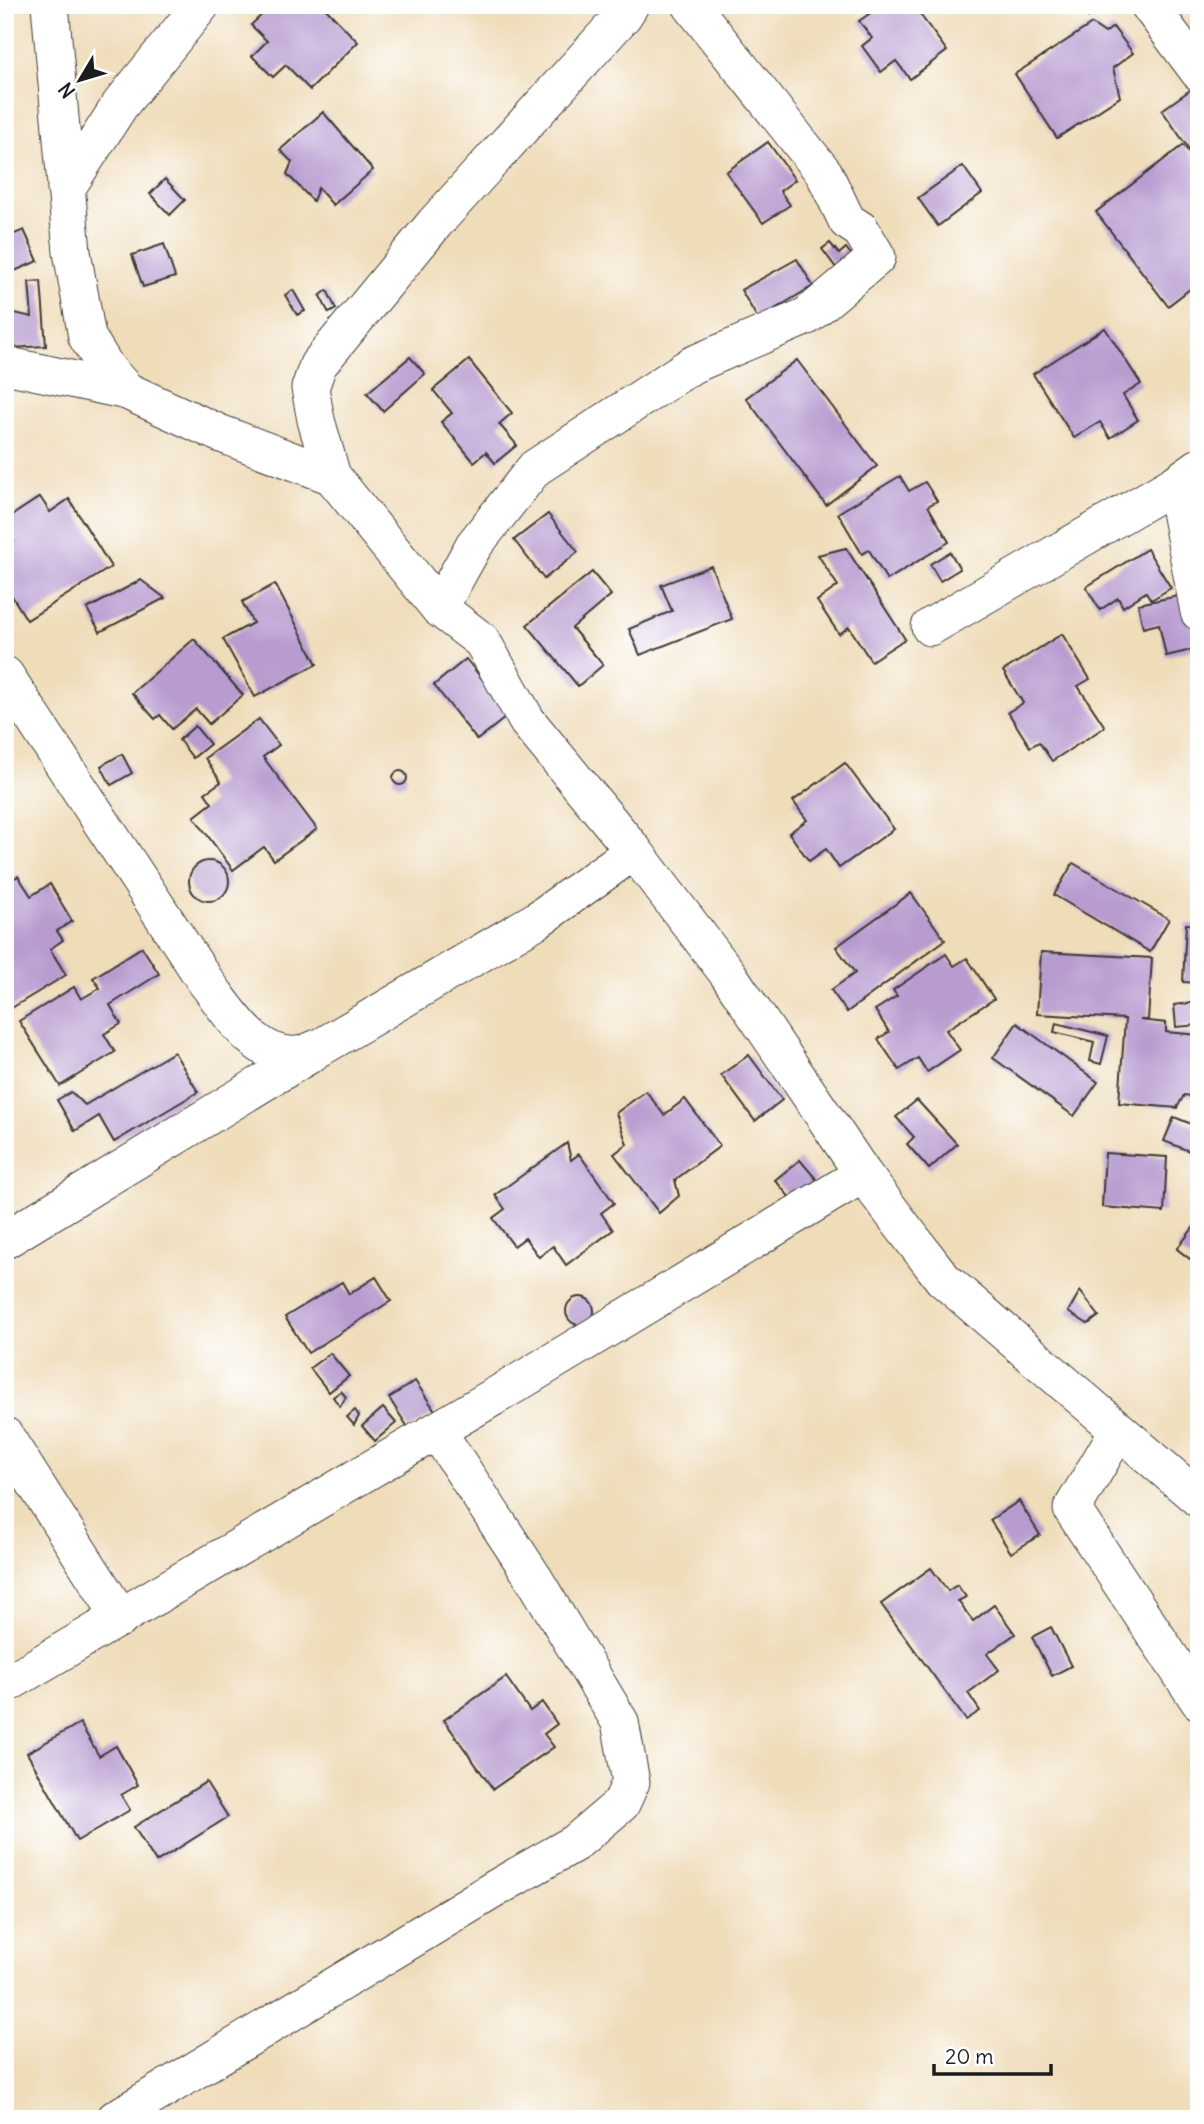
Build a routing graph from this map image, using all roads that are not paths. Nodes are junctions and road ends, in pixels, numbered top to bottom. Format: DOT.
graph roads {
  1 [pos="50,5"];
  2 [pos="201,5"];
  3 [pos="630,5"];
  4 [pos="691,5"];
  5 [pos="1149,5"];
  6 [pos="1199,72"];
  7 [pos="66,189"];
  8 [pos="5,365"];
  9 [pos="127,391"];
  10 [pos="332,476"];
  11 [pos="1187,476"];
  12 [pos="439,608"];
  13 [pos="1199,612"];
  14 [pos="930,627"];
  15 [pos="5,675"];
  16 [pos="634,851"];
  17 [pos="323,1046"];
  18 [pos="863,1174"];
  19 [pos="5,1240"];
  20 [pos="437,1431"];
  21 [pos="1118,1431"];
  22 [pos="5,1436"];
  23 [pos="1198,1497"];
  24 [pos="121,1618"];
  25 [pos="5,1685"];
  26 [pos="1199,1701"];
  27 [pos="116,2119"];
  1 -- 7 [label="street"];
  2 -- 7 [label="street"];
  3 -- 10 [label="street"];
  4 -- 12 [label="street"];
  5 -- 6 [label="street"];
  7 -- 9 [label="street"];
  8 -- 9 [label="street"];
  9 -- 10 [label="street"];
  10 -- 12 [label="street"];
  11 -- 13 [label="street"];
  11 -- 14 [label="street"];
  12 -- 16 [label="street"];
  15 -- 17 [label="street"];
  16 -- 17 [label="street"];
  16 -- 18 [label="street"];
  17 -- 19 [label="street"];
  18 -- 20 [label="street"];
  18 -- 21 [label="street"];
  20 -- 24 [label="street"];
  20 -- 27 [label="street"];
  21 -- 23 [label="street"];
  21 -- 26 [label="street"];
  22 -- 24 [label="street"];
  24 -- 25 [label="street"];
}
